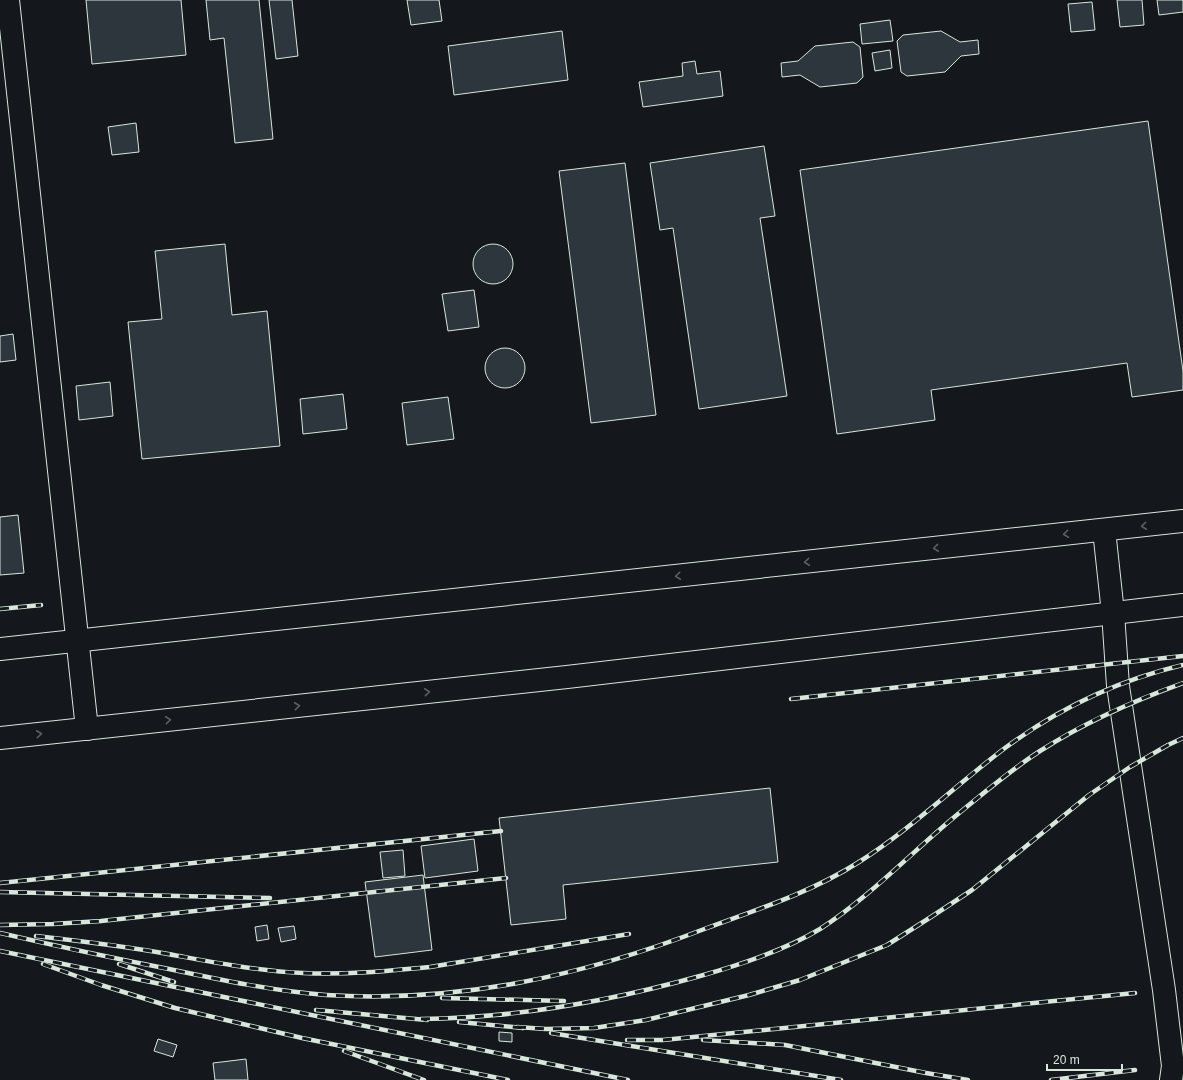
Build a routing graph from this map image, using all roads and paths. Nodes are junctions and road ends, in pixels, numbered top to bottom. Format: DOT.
graph roads {
  1 [pos="8,0"];
  2 [pos="1183,522"];
  3 [pos="1104,530"];
  4 [pos="1183,605"];
  5 [pos="1113,613"];
  6 [pos="77,641"];
  7 [pos="0,649"];
  8 [pos="87,729"];
  9 [pos="0,738"];
  10 [pos="1171,1080"];
  1 -- 6 [label="lane"];
  2 -- 3 [label="lane, one-way"];
  3 -- 5 [label="lane"];
  3 -- 6 [label="lane, one-way"];
  4 -- 5 [label="lane"];
  8 -- 5 [label="lane, one-way"];
  5 -- 10 [label="lane"];
  6 -- 7 [label="lane"];
  6 -- 8 [label="lane"];
  9 -- 8 [label="lane, one-way"];
}
